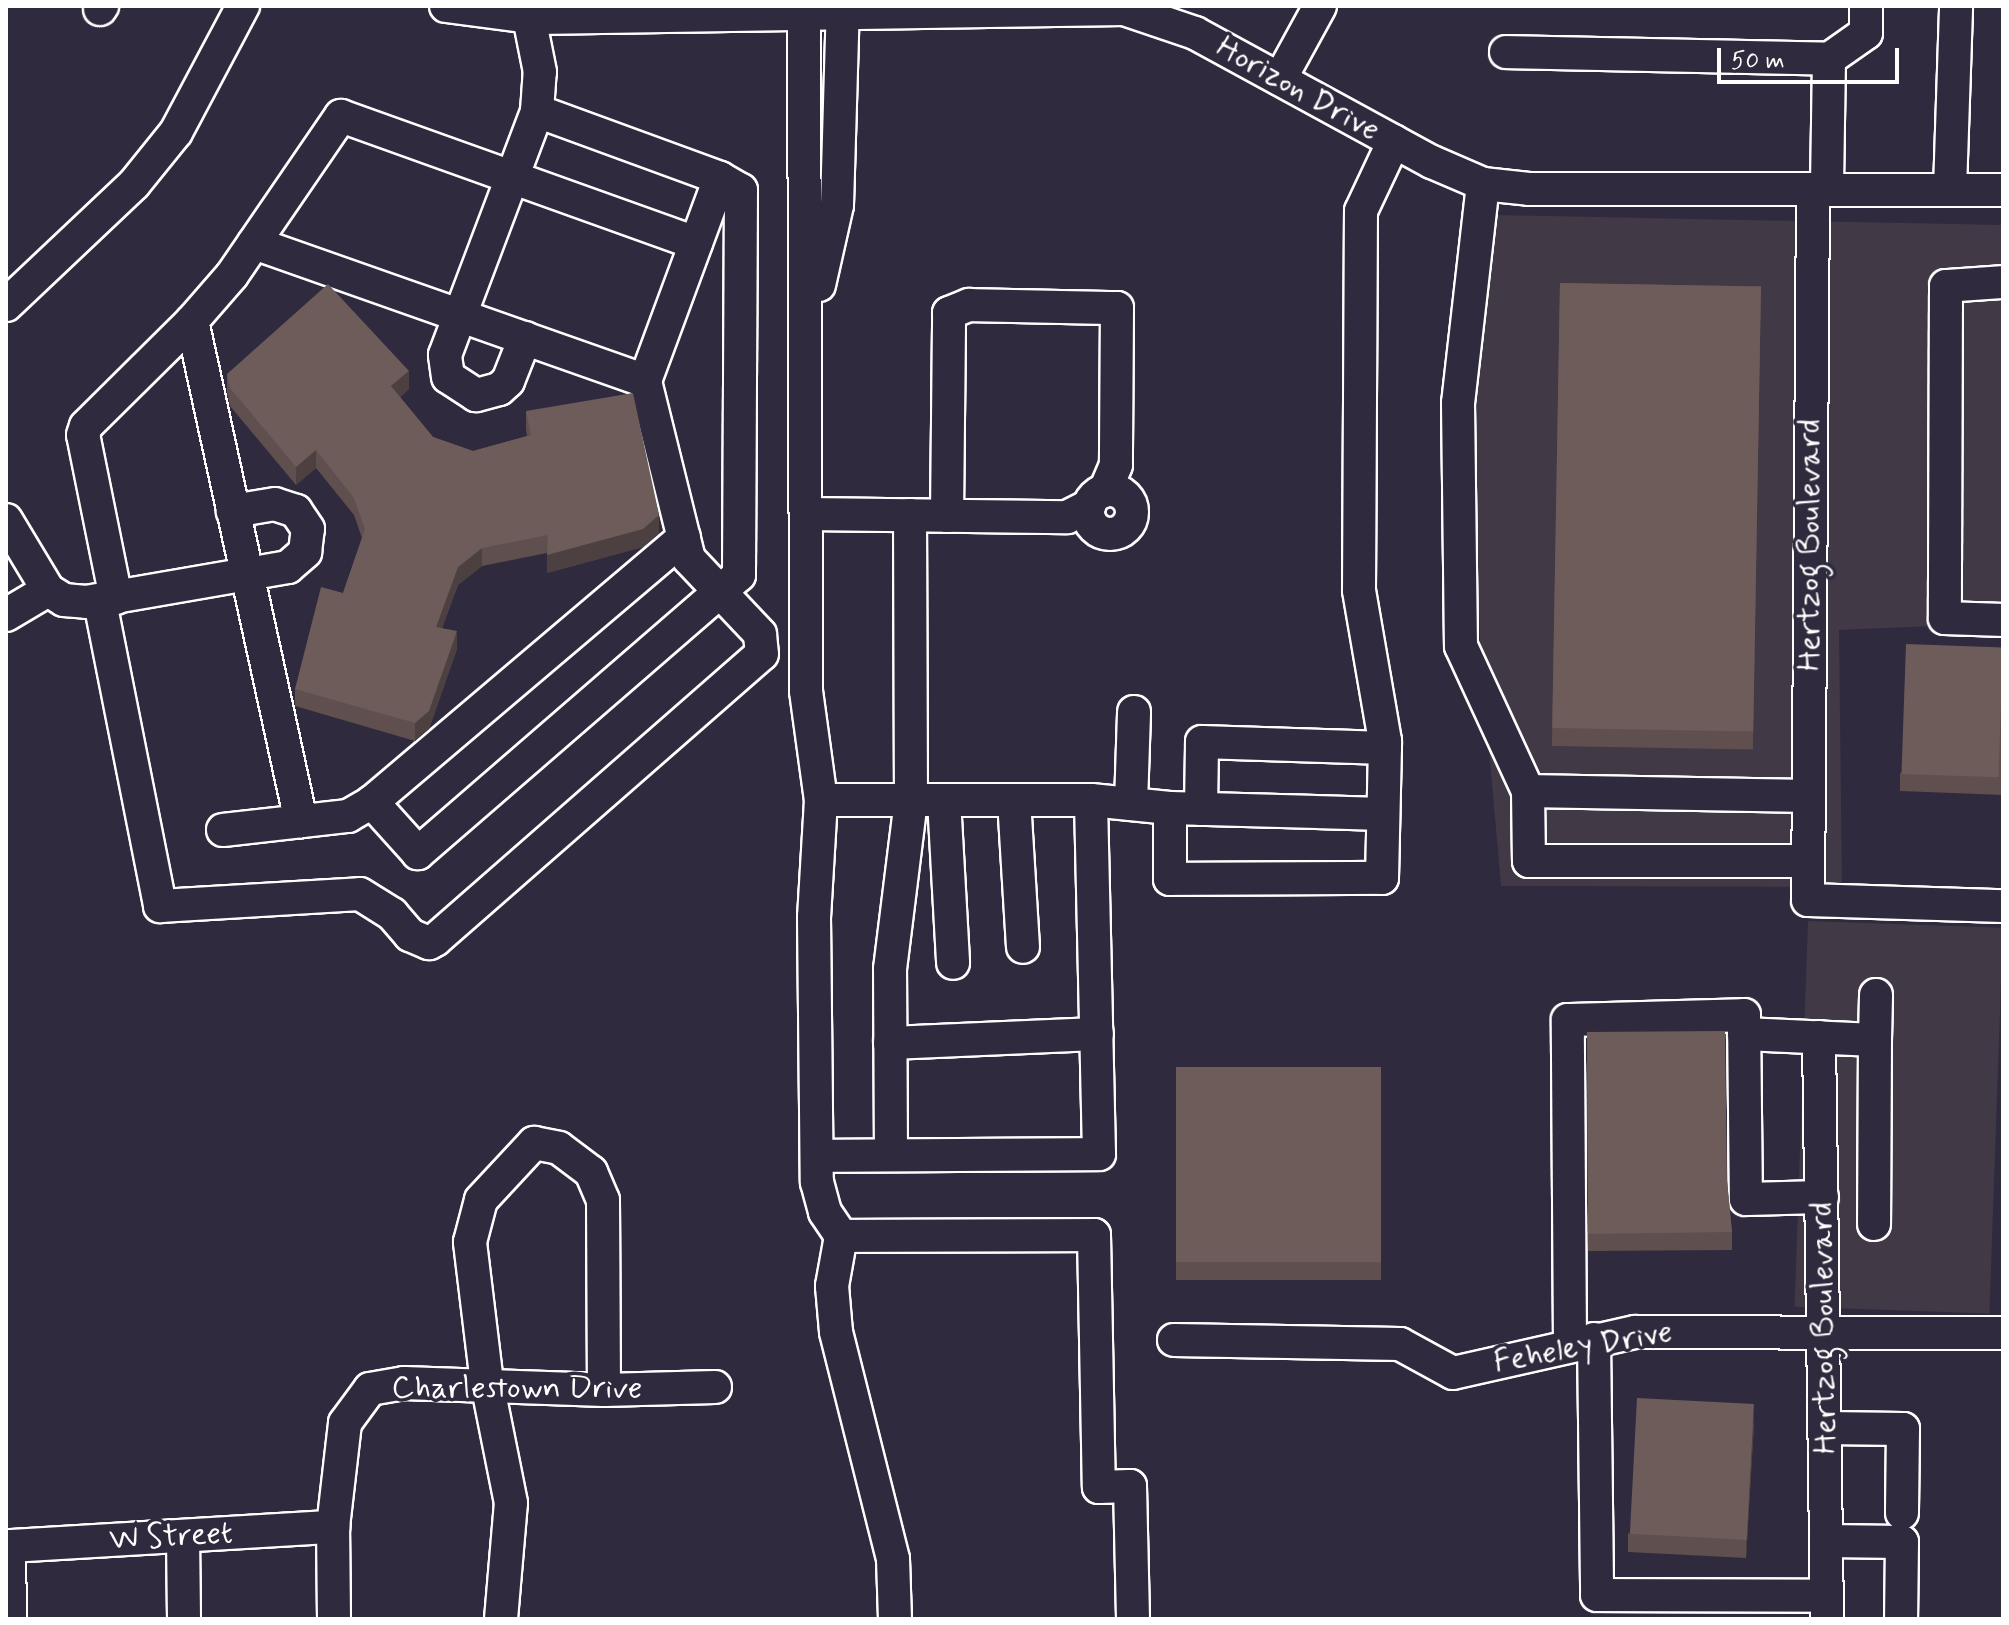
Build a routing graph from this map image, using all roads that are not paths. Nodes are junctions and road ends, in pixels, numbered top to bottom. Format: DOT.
graph roads {
  1 [pos="243,6"];
  2 [pos="446,6"];
  3 [pos="1320,6"];
  4 [pos="1866,6"];
  5 [pos="1956,6"];
  6 [pos="843,11"];
  7 [pos="804,12"];
  8 [pos="529,17"];
  9 [pos="1506,52"];
  10 [pos="1829,59"];
  11 [pos="1280,79"];
  12 [pos="537,111"];
  13 [pos="1394,141"];
  14 [pos="512,177"];
  15 [pos="720,178"];
  16 [pos="1483,184"];
  17 [pos="1820,190"];
  18 [pos="1950,190"];
  19 [pos="2003,190"];
  20 [pos="254,243"];
  21 [pos="696,243"];
  22 [pos="2003,282"];
  23 [pos="9,302"];
  24 [pos="459,315"];
  25 [pos="192,321"];
  26 [pos="808,335"];
  27 [pos="525,338"];
  28 [pos="645,381"];
  29 [pos="233,511"];
  30 [pos="807,514"];
  31 [pos="910,515"];
  32 [pos="947,516"];
  33 [pos="6,520"];
  34 [pos="684,537"];
  35 [pos="247,574"];
  36 [pos="48,590"];
  37 [pos="720,591"];
  38 [pos="108,600"];
  39 [pos="6,615"];
  40 [pos="2003,620"];
  41 [pos="1134,712"];
  42 [pos="1385,748"];
  43 [pos="1528,791"];
  44 [pos="1808,796"];
  45 [pos="821,800"];
  46 [pos="911,800"];
  47 [pos="944,800"];
  48 [pos="1014,800"];
  49 [pos="1091,800"];
  50 [pos="372,802"];
  51 [pos="1131,804"];
  52 [pos="1186,808"];
  53 [pos="1383,814"];
  54 [pos="301,821"];
  55 [pos="223,830"];
  56 [pos="1808,861"];
  57 [pos="2003,906"];
  58 [pos="1023,947"];
  59 [pos="953,963"];
  60 [pos="1876,995"];
  61 [pos="1097,1034"];
  62 [pos="1744,1034"];
  63 [pos="1819,1037"];
  64 [pos="1875,1040"];
  65 [pos="890,1043"];
  66 [pos="891,1155"];
  67 [pos="817,1156"];
  68 [pos="1822,1197"];
  69 [pos="1874,1224"];
  70 [pos="841,1236"];
  71 [pos="1825,1331"];
  72 [pos="2003,1333"];
  73 [pos="1174,1340"];
  74 [pos="1582,1342"];
  75 [pos="487,1383"];
  76 [pos="715,1387"];
  77 [pos="604,1390"];
  78 [pos="1825,1428"];
  79 [pos="1902,1513"];
  80 [pos="333,1527"];
  81 [pos="183,1536"];
  82 [pos="1827,1541"];
  83 [pos="1827,1607"];
  84 [pos="10,1619"];
  85 [pos="184,1619"];
  86 [pos="334,1619"];
  87 [pos="501,1619"];
  88 [pos="895,1619"];
  89 [pos="1133,1619"];
  90 [pos="1901,1619"];
  1 -- 23 [label="street"];
  2 -- 8 [label="street, Horizon Drive"];
  3 -- 11 [label="street"];
  4 -- 10 [label="street"];
  5 -- 18 [label="street"];
  6 -- 7 [label="street, Horizon Drive"];
  6 -- 11 [label="street, Horizon Drive"];
  6 -- 26 [label="street"];
  7 -- 8 [label="street, Horizon Drive"];
  7 -- 26 [label="street"];
  8 -- 12 [label="street"];
  9 -- 10 [label="street"];
  10 -- 17 [label="street, Hertzog Boulevard"];
  11 -- 13 [label="street, Horizon Drive"];
  12 -- 14 [label="street"];
  12 -- 15 [label="street"];
  13 -- 16 [label="street, Horizon Drive"];
  13 -- 42 [label="street"];
  14 -- 20 [label="street"];
  14 -- 21 [label="street"];
  14 -- 24 [label="street"];
  15 -- 21 [label="street"];
  15 -- 37 [label="street"];
  16 -- 17 [label="street, Horizon Drive"];
  16 -- 43 [label="street"];
  17 -- 18 [label="street, Horizon Drive"];
  17 -- 44 [label="street, Hertzog Boulevard"];
  18 -- 19 [label="street, Horizon Drive"];
  20 -- 24 [label="street"];
  20 -- 25 [label="street"];
  21 -- 28 [label="street"];
  22 -- 40 [label="street"];
  24 -- 27 [label="street"];
  24 -- 27 [label="street"];
  25 -- 29 [label="street"];
  25 -- 38 [label="street"];
  26 -- 30 [label="street"];
  27 -- 28 [label="street"];
  28 -- 34 [label="street"];
  29 -- 35 [label="street"];
  29 -- 35 [label="street"];
  30 -- 31 [label="street"];
  30 -- 45 [label="street"];
  31 -- 32 [label="street"];
  31 -- 46 [label="street"];
  32 -- 32 [label="street"];
  33 -- 36 [label="street"];
  34 -- 37 [label="street"];
  34 -- 50 [label="street"];
  35 -- 38 [label="street"];
  35 -- 54 [label="street"];
  36 -- 38 [label="street"];
  36 -- 39 [label="street"];
  37 -- 38 [label="street"];
  37 -- 50 [label="street"];
  41 -- 51 [label="street"];
  42 -- 52 [label="street"];
  42 -- 53 [label="street"];
  43 -- 44 [label="street"];
  43 -- 56 [label="street"];
  44 -- 56 [label="street, Hertzog Boulevard"];
  45 -- 46 [label="street"];
  45 -- 67 [label="street"];
  46 -- 47 [label="street"];
  46 -- 65 [label="street"];
  47 -- 48 [label="street"];
  47 -- 59 [label="street"];
  48 -- 49 [label="street"];
  48 -- 58 [label="street"];
  49 -- 51 [label="street"];
  49 -- 61 [label="street"];
  50 -- 54 [label="street"];
  51 -- 52 [label="street"];
  52 -- 53 [label="street"];
  52 -- 53 [label="street"];
  54 -- 55 [label="street"];
  56 -- 57 [label="street, Hertzog Boulevard"];
  60 -- 64 [label="street"];
  61 -- 65 [label="street"];
  61 -- 66 [label="street"];
  62 -- 63 [label="street"];
  62 -- 68 [label="street"];
  62 -- 74 [label="street"];
  63 -- 64 [label="street"];
  63 -- 68 [label="street, Hertzog Boulevard"];
  64 -- 69 [label="street"];
  65 -- 66 [label="street"];
  66 -- 67 [label="street"];
  67 -- 70 [label="street"];
  68 -- 71 [label="street, Hertzog Boulevard"];
  70 -- 88 [label="street"];
  70 -- 89 [label="street"];
  71 -- 72 [label="street, Feheley Drive"];
  71 -- 74 [label="street, Feheley Drive"];
  71 -- 78 [label="street, Hertzog Boulevard"];
  73 -- 74 [label="street, Feheley Drive"];
  74 -- 83 [label="street"];
  75 -- 77 [label="street, Charlestown Drive"];
  75 -- 77 [label="street"];
  75 -- 80 [label="street, Charlestown Drive"];
  75 -- 87 [label="street"];
  76 -- 77 [label="street, Charlestown Drive"];
  78 -- 79 [label="street"];
  78 -- 82 [label="street, Hertzog Boulevard"];
  80 -- 81 [label="street, W Street"];
  80 -- 86 [label="street"];
  81 -- 84 [label="street, W Street"];
  81 -- 85 [label="street"];
  82 -- 83 [label="street, Hertzog Boulevard"];
  82 -- 90 [label="street"];
}
